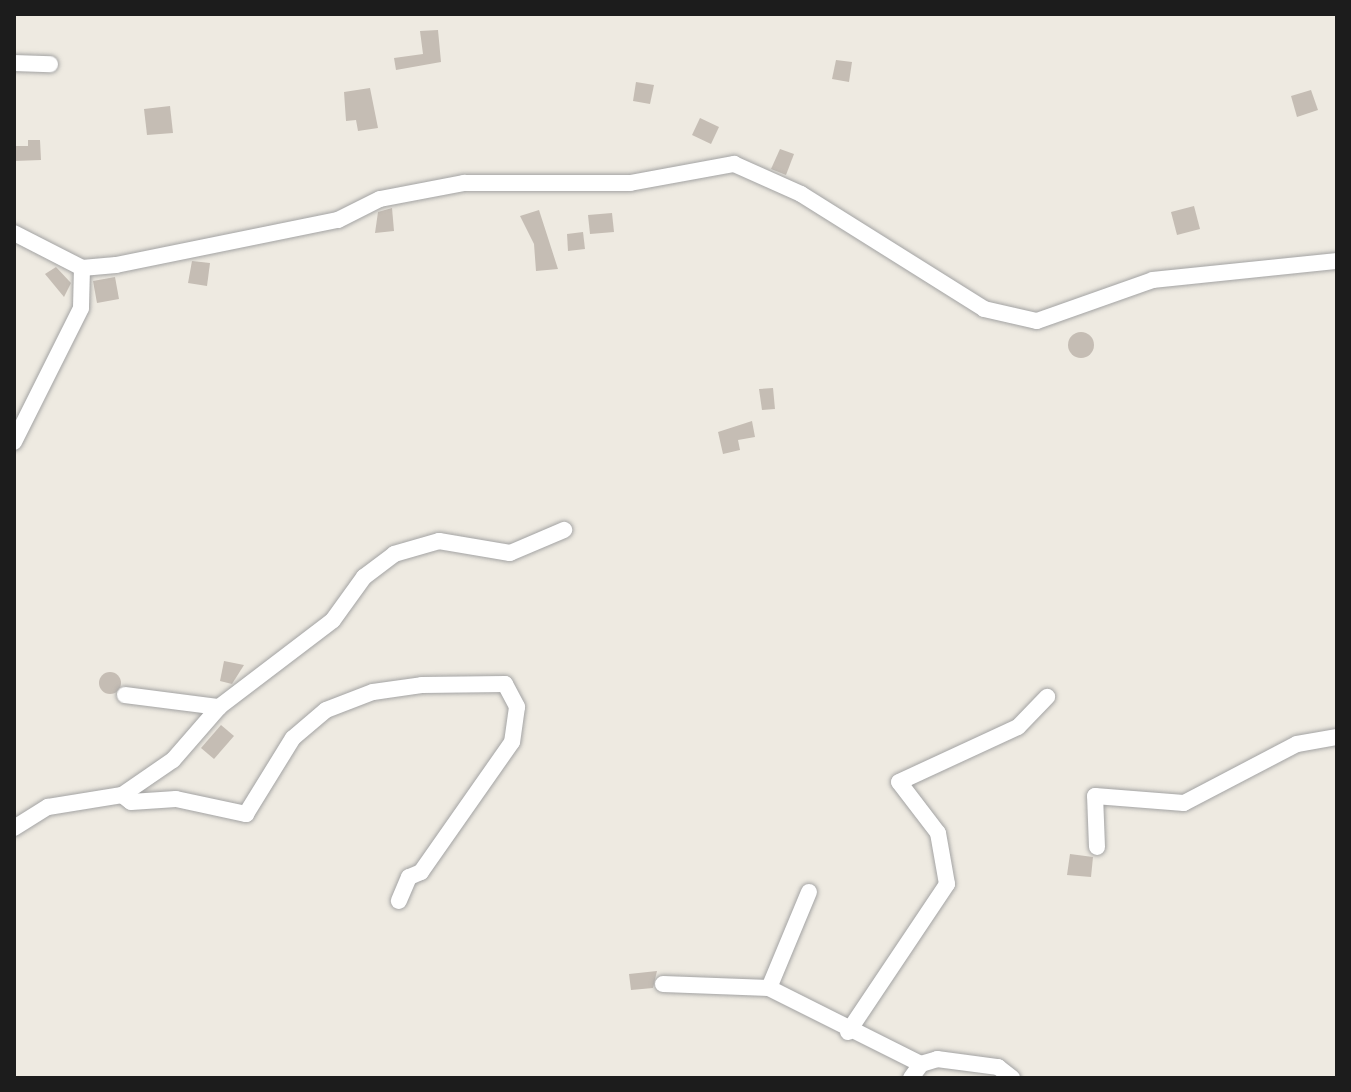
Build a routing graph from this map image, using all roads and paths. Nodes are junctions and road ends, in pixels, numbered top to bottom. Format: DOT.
graph roads {
  1 [pos="14,63"];
  2 [pos="50,64"];
  3 [pos="14,233"];
  4 [pos="1337,261"];
  5 [pos="82,268"];
  6 [pos="14,442"];
  7 [pos="564,530"];
  8 [pos="125,695"];
  9 [pos="1047,697"];
  10 [pos="219,707"];
  11 [pos="1337,737"];
  12 [pos="122,795"];
  13 [pos="14,828"];
  14 [pos="1097,847"];
  15 [pos="809,892"];
  16 [pos="399,901"];
  17 [pos="663,984"];
  18 [pos="769,988"];
  19 [pos="848,1032"];
  20 [pos="916,1071"];
  21 [pos="1012,1078"];
  1 -- 2 [label="street"];
  3 -- 5 [label="street"];
  4 -- 5 [label="street"];
  5 -- 6 [label="street"];
  7 -- 10 [label="street"];
  8 -- 10 [label="street"];
  9 -- 19 [label="street"];
  10 -- 12 [label="street"];
  11 -- 14 [label="street"];
  12 -- 13 [label="street"];
  12 -- 16 [label="street"];
  15 -- 18 [label="street"];
  17 -- 18 [label="street"];
  18 -- 19 [label="street"];
  19 -- 20 [label="street"];
  20 -- 21 [label="street"];
}
